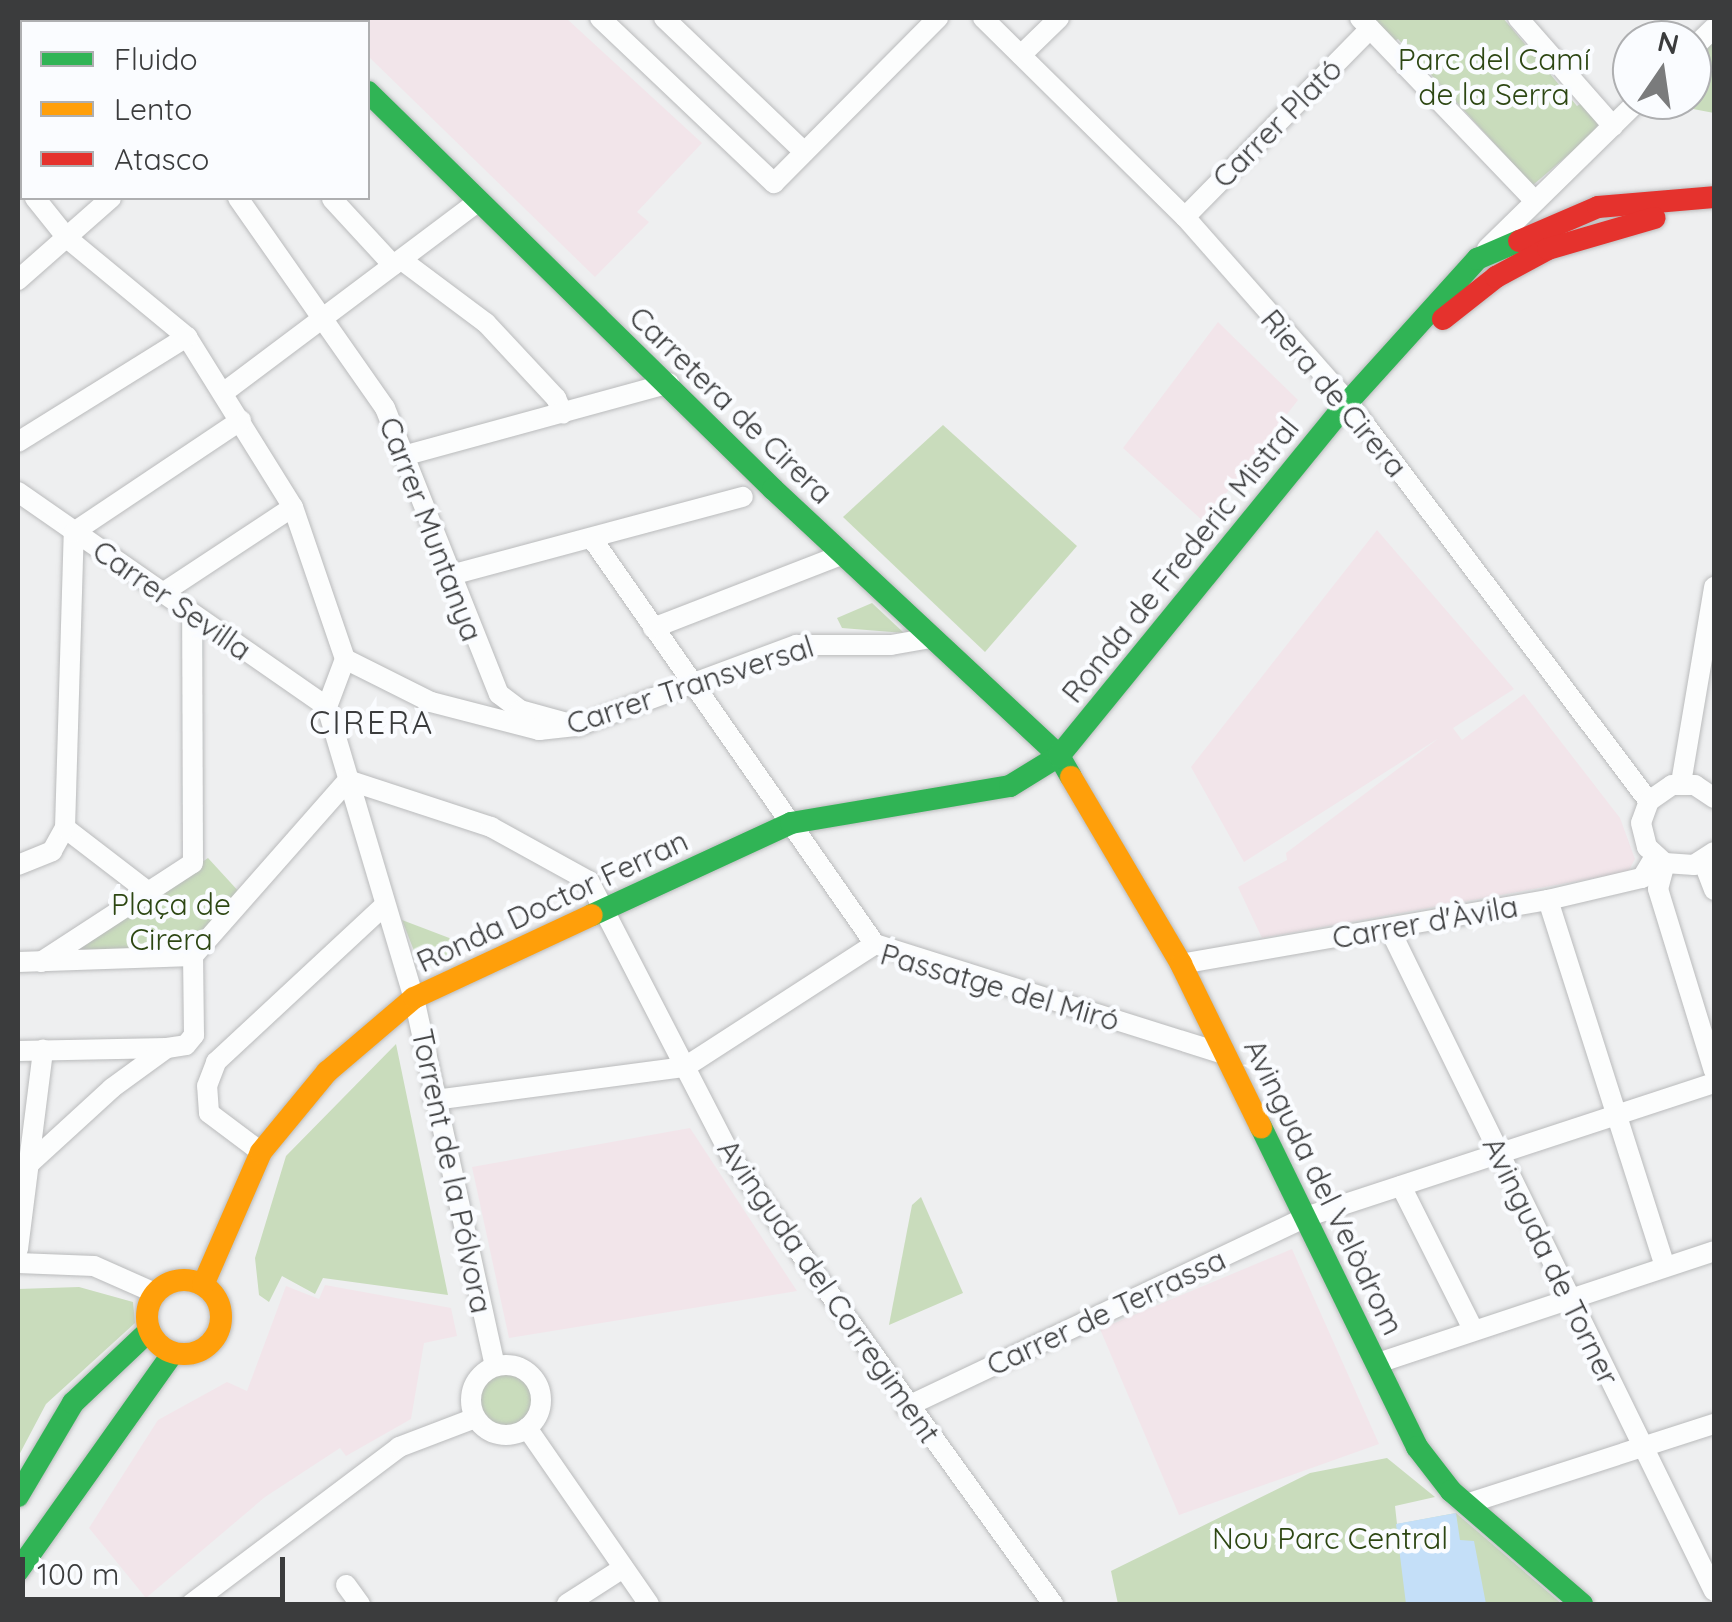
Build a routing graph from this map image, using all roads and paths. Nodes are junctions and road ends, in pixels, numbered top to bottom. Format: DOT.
graph roads {
  1 [pos="600,18"];
  2 [pos="664,18"];
  3 [pos="938,18"];
  4 [pos="983,18"];
  5 [pos="1059,18"];
  6 [pos="1518,18"];
  7 [pos="1365,23"];
  8 [pos="1021,55"];
  9 [pos="370,94"];
  10 [pos="1619,120"];
  11 [pos="1613,126"];
  12 [pos="804,152"];
  13 [pos="1714,197"];
  14 [pos="37,200"];
  15 [pos="109,200"];
  16 [pos="239,200"];
  17 [pos="334,200"];
  18 [pos="1534,200"];
  19 [pos="476,203"];
  20 [pos="1714,216"];
  21 [pos="1184,218"];
  22 [pos="67,238"];
  23 [pos="1478,259"];
  24 [pos="398,263"];
  25 [pos="18,280"];
  26 [pos="326,319"];
  27 [pos="188,337"];
  28 [pos="1399,350"];
  29 [pos="668,383"];
  30 [pos="223,393"];
  31 [pos="1348,402"];
  32 [pos="563,414"];
  33 [pos="241,420"];
  34 [pos="18,442"];
  35 [pos="404,456"];
  36 [pos="18,492"];
  37 [pos="743,497"];
  38 [pos="293,508"];
  39 [pos="74,532"];
  40 [pos="593,540"];
  41 [pos="844,554"];
  42 [pos="451,575"];
  43 [pos="1714,587"];
  44 [pos="160,594"];
  45 [pos="192,615"];
  46 [pos="653,628"];
  47 [pos="929,638"];
  48 [pos="344,659"];
  49 [pos="689,686"];
  50 [pos="327,707"];
  51 [pos="578,726"];
  52 [pos="1059,756"];
  53 [pos="348,780"];
  54 [pos="1681,783"];
  55 [pos="1713,794"];
  56 [pos="1649,801"];
  57 [pos="792,823"];
  58 [pos="66,828"];
  59 [pos="1709,856"];
  60 [pos="1660,859"];
  61 [pos="18,864"];
  62 [pos="147,890"];
  63 [pos="1714,890"];
  64 [pos="1548,900"];
  65 [pos="383,907"];
  66 [pos="600,910"];
  67 [pos="1390,930"];
  68 [pos="876,944"];
  69 [pos="193,956"];
  70 [pos="18,962"];
  71 [pos="41,962"];
  72 [pos="1181,964"];
  73 [pos="414,998"];
  74 [pos="176,1046"];
  75 [pos="18,1050"];
  76 [pos="43,1050"];
  77 [pos="1226,1055"];
  78 [pos="685,1067"];
  79 [pos="1714,1070"];
  80 [pos="1714,1083"];
  81 [pos="434,1100"];
  82 [pos="1615,1115"];
  83 [pos="24,1126"];
  84 [pos="59,1134"];
  85 [pos="261,1152"];
  86 [pos="1498,1154"];
  87 [pos="26,1166"];
  88 [pos="1401,1186"];
  89 [pos="1306,1218"];
  90 [pos="18,1249"];
  91 [pos="1714,1251"];
  92 [pos="18,1263"];
  93 [pos="1665,1266"];
  94 [pos="203,1285"];
  95 [pos="155,1293"];
  96 [pos="1569,1301"];
  97 [pos="1472,1328"];
  98 [pos="149,1331"];
  99 [pos="172,1353"];
  100 [pos="1378,1363"];
  101 [pos="496,1366"];
  102 [pos="906,1407"];
  103 [pos="475,1418"];
  104 [pos="1714,1424"];
  105 [pos="527,1428"];
  106 [pos="1644,1446"];
  107 [pos="18,1496"];
  108 [pos="1466,1504"];
  109 [pos="623,1568"];
  110 [pos="18,1571"];
  111 [pos="346,1584"];
  112 [pos="1714,1591"];
  113 [pos="1044,1602"];
  114 [pos="191,1604"];
  115 [pos="360,1604"];
  116 [pos="567,1604"];
  117 [pos="649,1604"];
  118 [pos="1582,1604"];
  1 -- 12 [label="street"];
  2 -- 12 [label="street"];
  3 -- 12 [label="street"];
  4 -- 8 [label="street, Riera de Cirera"];
  5 -- 8 [label="street"];
  6 -- 11 [label="street"];
  7 -- 18 [label="street"];
  7 -- 21 [label="street, Carrer Plató"];
  8 -- 21 [label="street, Riera de Cirera"];
  9 -- 19 [label="street, Carretera de Cirera"];
  10 -- 11 [label="street"];
  11 -- 18 [label="street"];
  13 -- 23 [label="street"];
  14 -- 22 [label="street"];
  15 -- 22 [label="street"];
  16 -- 26 [label="street, Carrer Muntanya"];
  17 -- 24 [label="street"];
  18 -- 23 [label="street"];
  19 -- 24 [label="street"];
  19 -- 29 [label="street, Carretera de Cirera"];
  20 -- 28 [label="street"];
  21 -- 31 [label="street, Riera de Cirera"];
  22 -- 25 [label="street"];
  22 -- 27 [label="street"];
  23 -- 28 [label="street"];
  24 -- 26 [label="street"];
  24 -- 32 [label="street"];
  26 -- 30 [label="street"];
  26 -- 35 [label="street, Carrer Muntanya"];
  27 -- 30 [label="street"];
  27 -- 34 [label="street"];
  28 -- 31 [label="street"];
  29 -- 32 [label="street"];
  29 -- 41 [label="street, Carretera de Cirera"];
  30 -- 33 [label="street"];
  31 -- 52 [label="street, Ronda de Frederic Mistral"];
  31 -- 56 [label="street, Riera de Cirera"];
  32 -- 35 [label="street"];
  33 -- 38 [label="street"];
  33 -- 39 [label="street"];
  35 -- 42 [label="street, Carrer Muntanya"];
  36 -- 39 [label="street, Carrer Sevilla"];
  37 -- 40 [label="street"];
  38 -- 44 [label="street"];
  38 -- 48 [label="street"];
  39 -- 44 [label="street, Carrer Sevilla"];
  39 -- 58 [label="street"];
  40 -- 42 [label="street"];
  40 -- 46 [label="street"];
  41 -- 46 [label="street"];
  41 -- 47 [label="street, Carretera de Cirera"];
  42 -- 51 [label="street, Carrer Muntanya"];
  43 -- 54 [label="street"];
  44 -- 45 [label="street, Carrer Sevilla"];
  45 -- 50 [label="street, Carrer Sevilla"];
  45 -- 62 [label="street"];
  46 -- 49 [label="street"];
  47 -- 49 [label="street, Carrer Transversal"];
  47 -- 52 [label="street, Carretera de Cirera"];
  48 -- 50 [label="street"];
  48 -- 51 [label="street, Carrer Transversal"];
  49 -- 51 [label="street, Carrer Transversal"];
  49 -- 57 [label="street"];
  50 -- 53 [label="street, Torrent de la Pólvora"];
  52 -- 57 [label="street, Ronda Doctor Ferran"];
  52 -- 72 [label="street, Avinguda del Velòdrom"];
  53 -- 65 [label="street, Torrent de la Pólvora"];
  53 -- 66 [label="street, Avinguda del Corregiment"];
  53 -- 69 [label="street"];
  54 -- 55 [label="street"];
  54 -- 56 [label="street"];
  56 -- 60 [label="street"];
  57 -- 66 [label="street, Ronda Doctor Ferran"];
  57 -- 68 [label="street"];
  58 -- 61 [label="street"];
  58 -- 62 [label="street"];
  59 -- 60 [label="street"];
  59 -- 63 [label="street"];
  60 -- 64 [label="street, Carrer d'Àvila"];
  60 -- 79 [label="street"];
  62 -- 71 [label="street"];
  64 -- 67 [label="street, Carrer d'Àvila"];
  64 -- 82 [label="street"];
  65 -- 73 [label="street, Torrent de la Pólvora"];
  65 -- 85 [label="street"];
  66 -- 73 [label="street, Ronda Doctor Ferran"];
  66 -- 78 [label="street, Avinguda del Corregiment"];
  67 -- 72 [label="street, Carrer d'Àvila"];
  67 -- 86 [label="street, Avinguda de Torner"];
  68 -- 77 [label="street, Passatge del Miró"];
  68 -- 78 [label="street, Passatge del Miró"];
  69 -- 71 [label="street"];
  69 -- 74 [label="street"];
  70 -- 71 [label="street"];
  72 -- 77 [label="street, Avinguda del Velòdrom"];
  73 -- 81 [label="street, Torrent de la Pólvora"];
  73 -- 85 [label="street, Ronda Doctor Ferran"];
  74 -- 76 [label="street"];
  74 -- 84 [label="street"];
  75 -- 76 [label="street"];
  76 -- 83 [label="street"];
  77 -- 89 [label="street, Avinguda del Velòdrom"];
  78 -- 81 [label="street"];
  78 -- 102 [label="street, Avinguda del Corregiment"];
  80 -- 82 [label="street, Carrer de Terrassa"];
  81 -- 101 [label="street, Torrent de la Pólvora"];
  82 -- 86 [label="street, Carrer de Terrassa"];
  82 -- 93 [label="street"];
  83 -- 84 [label="street"];
  83 -- 87 [label="street"];
  84 -- 87 [label="street"];
  85 -- 94 [label="street, Ronda Doctor Ferran"];
  86 -- 88 [label="street, Carrer de Terrassa"];
  86 -- 96 [label="street, Avinguda de Torner"];
  87 -- 90 [label="street"];
  88 -- 89 [label="street, Carrer de Terrassa"];
  88 -- 97 [label="street"];
  89 -- 100 [label="street, Avinguda del Velòdrom"];
  89 -- 102 [label="street, Carrer de Terrassa"];
  91 -- 93 [label="street"];
  92 -- 95 [label="street"];
  93 -- 96 [label="street"];
  94 -- 95 [label="street"];
  94 -- 99 [label="street"];
  95 -- 98 [label="street"];
  96 -- 97 [label="street"];
  96 -- 106 [label="street, Avinguda de Torner"];
  97 -- 100 [label="street"];
  98 -- 99 [label="street"];
  98 -- 107 [label="street"];
  99 -- 110 [label="street"];
  100 -- 108 [label="street, Avinguda del Velòdrom"];
  101 -- 103 [label="street"];
  101 -- 105 [label="street"];
  102 -- 113 [label="street, Avinguda del Corregiment"];
  103 -- 105 [label="street"];
  103 -- 114 [label="street"];
  104 -- 106 [label="street"];
  105 -- 109 [label="street"];
  106 -- 108 [label="street"];
  106 -- 112 [label="street, Avinguda de Torner"];
  108 -- 118 [label="street, Avinguda del Velòdrom"];
  109 -- 116 [label="street"];
  109 -- 117 [label="street"];
  111 -- 115 [label="street"];
}
